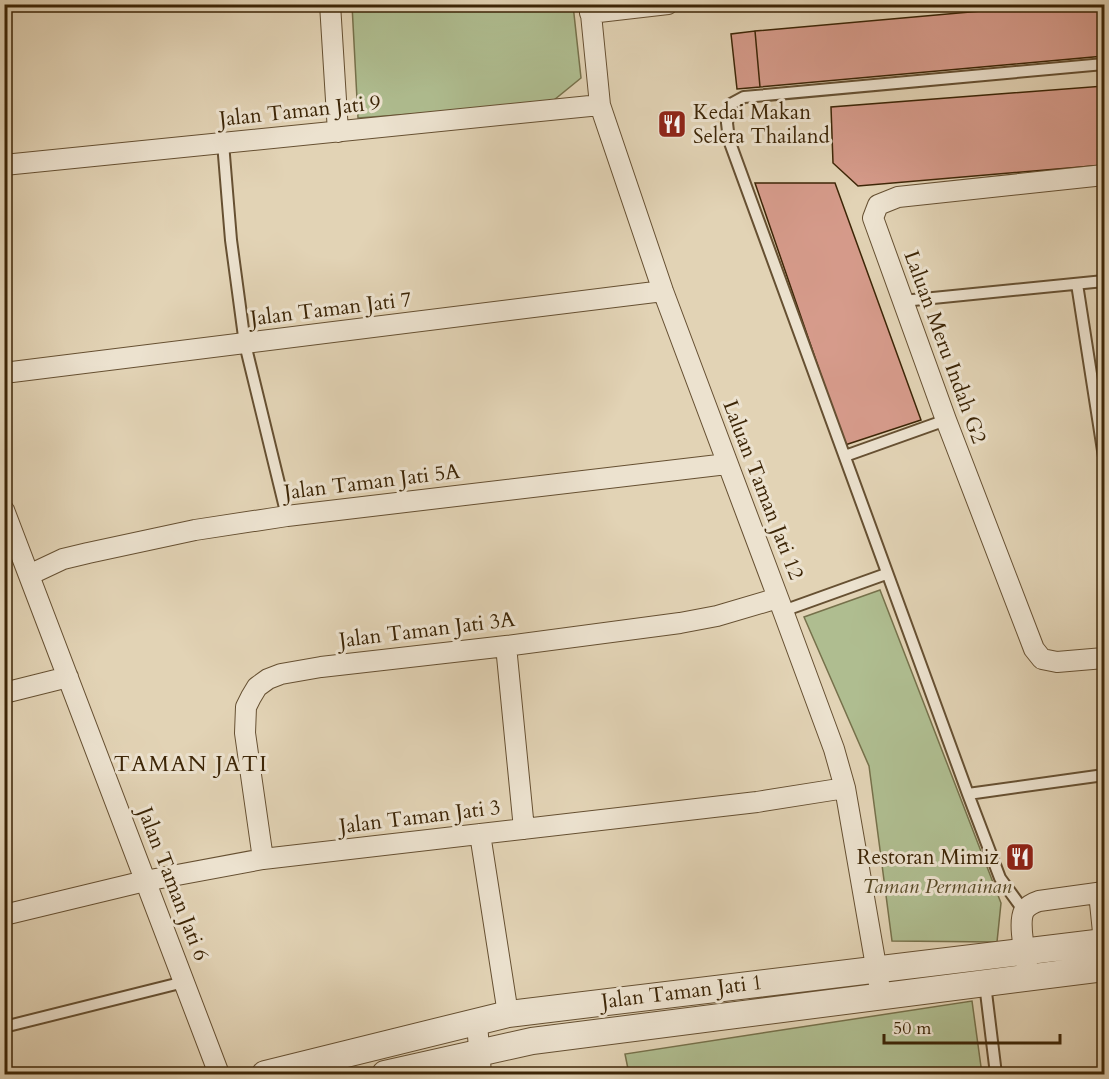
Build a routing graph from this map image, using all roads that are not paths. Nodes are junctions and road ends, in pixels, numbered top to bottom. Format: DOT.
graph roads {
  1 [pos="330,4"];
  2 [pos="668,4"];
  3 [pos="590,9"];
  4 [pos="1104,64"];
  5 [pos="600,105"];
  6 [pos="338,132"];
  7 [pos="223,143"];
  8 [pos="4,165"];
  9 [pos="1104,175"];
  10 [pos="1104,281"];
  11 [pos="1077,284"];
  12 [pos="663,291"];
  13 [pos="903,301"];
  14 [pos="245,344"];
  15 [pos="4,373"];
  16 [pos="946,420"];
  17 [pos="845,456"];
  18 [pos="1104,457"];
  19 [pos="727,464"];
  20 [pos="4,510"];
  21 [pos="287,516"];
  22 [pos="29,574"];
  23 [pos="886,574"];
  24 [pos="781,604"];
  25 [pos="506,646"];
  26 [pos="1104,658"];
  27 [pos="68,677"];
  28 [pos="4,693"];
  29 [pos="1104,775"];
  30 [pos="845,788"];
  31 [pos="968,794"];
  32 [pos="524,829"];
  33 [pos="480,834"];
  34 [pos="263,859"];
  35 [pos="145,881"];
  36 [pos="1102,892"];
  37 [pos="1024,910"];
  38 [pos="4,915"];
  39 [pos="1104,942"];
  40 [pos="1025,951"];
  41 [pos="876,968"];
  42 [pos="1104,968"];
  43 [pos="1029,976"];
  44 [pos="184,982"];
  45 [pos="985,983"];
  46 [pos="881,995"];
  47 [pos="507,1014"];
  48 [pos="477,1023"];
  49 [pos="4,1027"];
  50 [pos="479,1064"];
  51 [pos="293,1071"];
  52 [pos="219,1074"];
  53 [pos="265,1074"];
  54 [pos="385,1074"];
  55 [pos="996,1074"];
  1 -- 6 [label="street"];
  2 -- 3 [label="street"];
  3 -- 5 [label="street, Laluan Taman Jati 12"];
  4 -- 17 [label="lane"];
  5 -- 6 [label="street, Jalan Taman Jati 9"];
  5 -- 12 [label="street, Laluan Taman Jati 12"];
  6 -- 7 [label="street, Jalan Taman Jati 9"];
  7 -- 8 [label="street, Jalan Taman Jati 9"];
  7 -- 14 [label="lane"];
  9 -- 13 [label="street, Laluan Meru Indah G2"];
  10 -- 11 [label="lane"];
  11 -- 13 [label="lane"];
  11 -- 18 [label="lane"];
  12 -- 14 [label="street, Jalan Taman Jati 7"];
  12 -- 19 [label="street, Laluan Taman Jati 12"];
  13 -- 16 [label="street, Laluan Meru Indah G2"];
  14 -- 15 [label="street, Jalan Taman Jati 7"];
  14 -- 21 [label="lane"];
  16 -- 17 [label="lane"];
  16 -- 26 [label="street, Laluan Meru Indah G2"];
  17 -- 23 [label="lane"];
  19 -- 21 [label="street, Jalan Taman Jati 5A"];
  19 -- 24 [label="street, Laluan Taman Jati 12"];
  20 -- 22 [label="street, Jalan Taman Jati 6"];
  21 -- 22 [label="street, Jalan Taman Jati 5A"];
  22 -- 27 [label="street, Jalan Taman Jati 6"];
  23 -- 24 [label="lane, Jalan Taman Jati 3A"];
  23 -- 31 [label="lane"];
  24 -- 25 [label="street, Jalan Taman Jati 3A"];
  24 -- 30 [label="street, Laluan Taman Jati 12"];
  25 -- 32 [label="street"];
  25 -- 34 [label="street, Jalan Taman Jati 3A"];
  27 -- 28 [label="street"];
  27 -- 35 [label="street, Jalan Taman Jati 6"];
  29 -- 31 [label="lane"];
  30 -- 32 [label="street, Jalan Taman Jati 3"];
  30 -- 41 [label="street, Laluan Taman Jati 12"];
  31 -- 37 [label="lane"];
  32 -- 33 [label="street, Jalan Taman Jati 3"];
  33 -- 34 [label="street, Jalan Taman Jati 3"];
  33 -- 47 [label="street"];
  34 -- 35 [label="street, Jalan Taman Jati 3"];
  35 -- 38 [label="street, Jalan Taman Jati 3"];
  35 -- 44 [label="street, Jalan Taman Jati 6"];
  36 -- 37 [label="street"];
  36 -- 39 [label="street"];
  37 -- 40 [label="street"];
  39 -- 40 [label="street, Jalan Taman Jati 1"];
  40 -- 41 [label="street, Jalan Taman Jati 1"];
  40 -- 43 [label="street"];
  41 -- 46 [label="street, Laluan Taman Jati 12"];
  41 -- 47 [label="street, Jalan Taman Jati 1"];
  42 -- 43 [label="street, Jalan Taman Jati 1"];
  43 -- 45 [label="street, Jalan Taman Jati 1"];
  44 -- 49 [label="lane"];
  44 -- 52 [label="street, Jalan Taman Jati 6"];
  45 -- 46 [label="street, Jalan Taman Jati 1"];
  45 -- 55 [label="lane"];
  46 -- 50 [label="street, Jalan Taman Jati 1"];
  47 -- 48 [label="street, Jalan Taman Jati 1"];
  48 -- 50 [label="street"];
  48 -- 51 [label="street, Jalan Taman Jati 1"];
  50 -- 54 [label="street, Jalan Taman Jati 1"];
  51 -- 53 [label="street, Jalan Taman Jati 1"];
}
